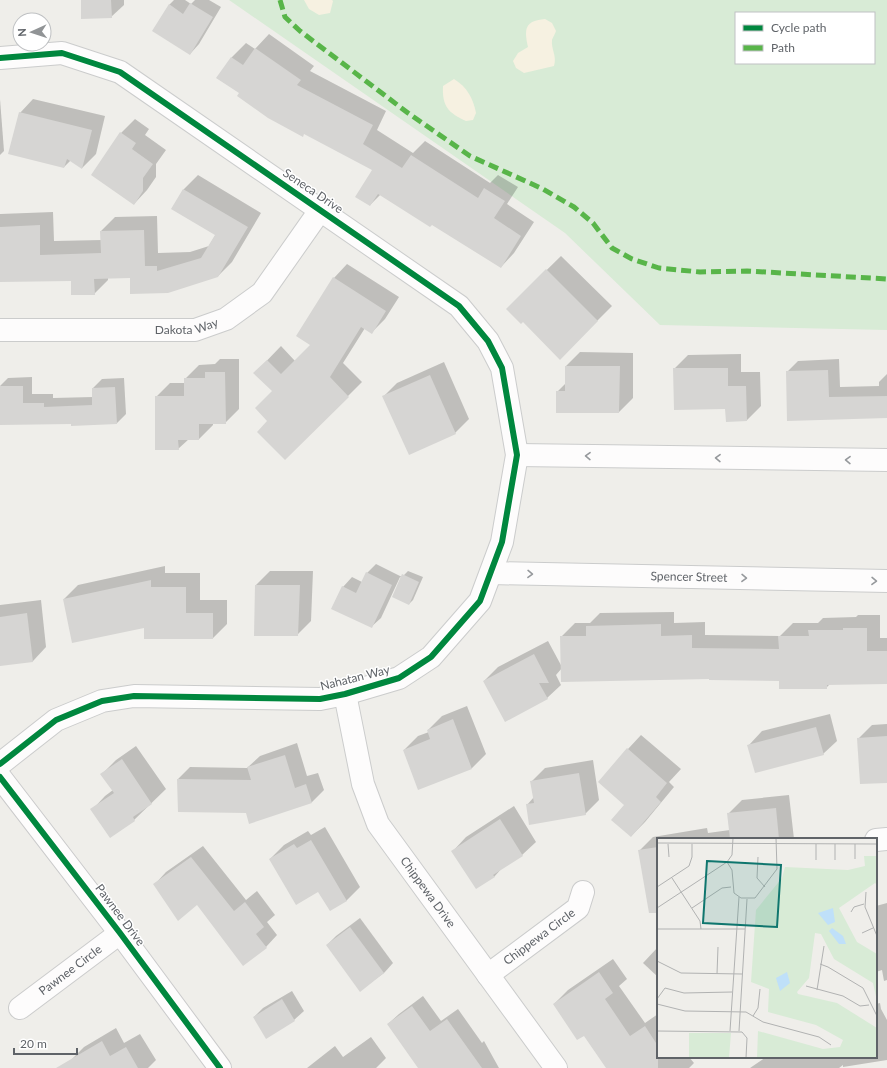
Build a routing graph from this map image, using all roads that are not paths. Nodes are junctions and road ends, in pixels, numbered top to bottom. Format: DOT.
graph roads {
  1 [pos="0,58"];
  2 [pos="321,209"];
  3 [pos="0,330"];
  4 [pos="517,455"];
  5 [pos="887,460"];
  6 [pos="491,573"];
  7 [pos="887,581"];
  8 [pos="345,694"];
  9 [pos="0,764"];
  10 [pos="0,777"];
  11 [pos="887,839"];
  12 [pos="877,840"];
  13 [pos="583,892"];
  14 [pos="120,933"];
  15 [pos="488,975"];
  16 [pos="20,1008"];
  17 [pos="220,1068"];
  18 [pos="556,1068"];
  1 -- 2 [label="street, Seneca Drive"];
  2 -- 3 [label="street, Dakota Way"];
  2 -- 4 [label="street, Seneca Drive"];
  5 -- 4 [label="street, one-way"];
  4 -- 6 [label="street, Nahatan Way"];
  6 -- 7 [label="street, Spencer Street, one-way"];
  6 -- 8 [label="street, Nahatan Way"];
  8 -- 9 [label="street, Nahatan Way"];
  8 -- 15 [label="street, Chippewa Drive"];
  10 -- 14 [label="street, Pawnee Drive"];
  11 -- 12 [label="street"];
  13 -- 15 [label="street, Chippewa Circle"];
  14 -- 16 [label="street, Pawnee Circle"];
  14 -- 17 [label="street, Pawnee Drive"];
  15 -- 18 [label="street, Chippewa Drive"];
}
